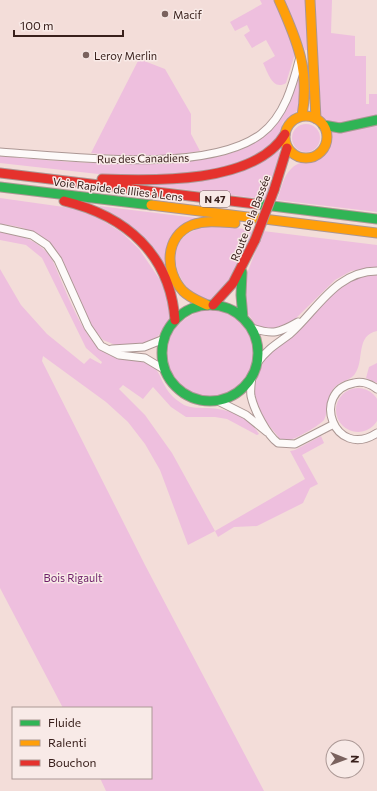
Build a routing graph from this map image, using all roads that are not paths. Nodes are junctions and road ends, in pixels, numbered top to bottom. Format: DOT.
graph roads {
  1 [pos="310,0"];
  2 [pos="280,1"];
  3 [pos="301,53"];
  4 [pos="302,116"];
  5 [pos="377,120"];
  6 [pos="320,122"];
  7 [pos="285,134"];
  8 [pos="287,148"];
  9 [pos="0,152"];
  10 [pos="303,158"];
  11 [pos="0,173"];
  12 [pos="280,174"];
  13 [pos="52,180"];
  14 [pos="0,187"];
  15 [pos="41,192"];
  16 [pos="377,219"];
  17 [pos="294,223"];
  18 [pos="0,228"];
  19 [pos="377,233"];
  20 [pos="243,270"];
  21 [pos="377,271"];
  22 [pos="210,305"];
  23 [pos="305,317"];
  24 [pos="243,318"];
  25 [pos="175,320"];
  26 [pos="252,328"];
  27 [pos="164,339"];
  28 [pos="108,349"];
  29 [pos="258,362"];
  30 [pos="165,370"];
  31 [pos="252,377"];
  32 [pos="377,389"];
  33 [pos="218,401"];
  34 [pos="334,424"];
  35 [pos="269,433"];
  36 [pos="377,433"];
  1 -- 6 [label="main road"];
  2 -- 3 [label="main road"];
  3 -- 4 [label="main road"];
  3 -- 9 [label="street, Rue des Canadiens"];
  4 -- 6 [label="main road"];
  4 -- 7 [label="main road"];
  5 -- 6 [label="main road"];
  6 -- 10 [label="main road"];
  7 -- 8 [label="main road"];
  7 -- 13 [label="main road"];
  8 -- 10 [label="main road"];
  8 -- 12 [label="main road, Route de la Bassée"];
  10 -- 12 [label="main road, Route de la Bassée"];
  11 -- 13 [label="main road, N 47"];
  12 -- 20 [label="main road, Route de la Bassée, bridge"];
  13 -- 16 [label="main road, N 47"];
  14 -- 15 [label="main road, Voie Rapide de Illies à Lens / N 47"];
  15 -- 17 [label="main road, Voie Rapide de Illies à Lens / N 47"];
  15 -- 25 [label="main road"];
  17 -- 19 [label="main road, Voie Rapide de Illies à Lens / N 47"];
  17 -- 22 [label="main road"];
  18 -- 28 [label="street"];
  20 -- 22 [label="main road, Route de la Bassée"];
  20 -- 24 [label="main road, Route de la Bassée"];
  21 -- 23 [label="street"];
  22 -- 24 [label="main road"];
  22 -- 25 [label="main road"];
  23 -- 26 [label="street"];
  23 -- 29 [label="street"];
  24 -- 26 [label="main road"];
  25 -- 27 [label="main road"];
  26 -- 29 [label="main road"];
  27 -- 28 [label="street"];
  27 -- 30 [label="main road"];
  28 -- 30 [label="street"];
  29 -- 31 [label="main road"];
  30 -- 33 [label="main road"];
  31 -- 33 [label="main road"];
  31 -- 35 [label="street"];
  32 -- 34 [label="street"];
  33 -- 35 [label="street"];
  34 -- 35 [label="street"];
  34 -- 36 [label="street"];
}
